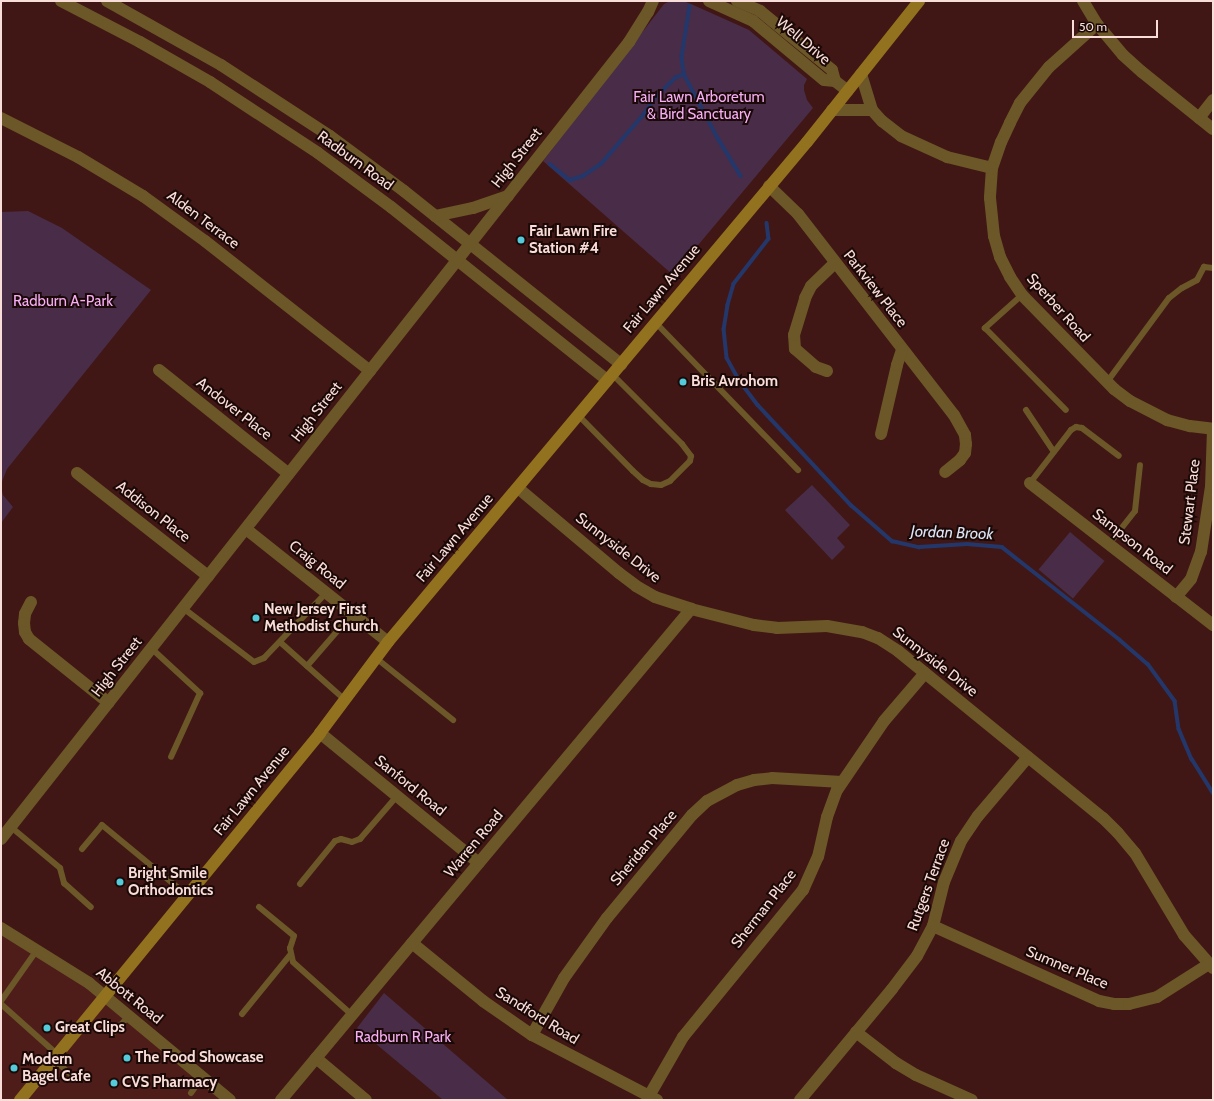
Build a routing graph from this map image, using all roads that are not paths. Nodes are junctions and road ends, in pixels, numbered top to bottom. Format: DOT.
graph roads {
  1 [pos="61,1"];
  2 [pos="108,1"];
  3 [pos="653,1"];
  4 [pos="709,1"];
  5 [pos="737,1"];
  6 [pos="919,1"];
  7 [pos="1086,2"];
  8 [pos="1097,24"];
  9 [pos="861,74"];
  10 [pos="836,81"];
  11 [pos="848,91"];
  12 [pos="1213,100"];
  13 [pos="832,110"];
  14 [pos="872,110"];
  15 [pos="1,118"];
  16 [pos="1199,118"];
  17 [pos="1213,129"];
  18 [pos="992,168"];
  19 [pos="768,186"];
  20 [pos="508,196"];
  21 [pos="435,216"];
  22 [pos="470,244"];
  23 [pos="457,260"];
  24 [pos="835,263"];
  25 [pos="1213,268"];
  26 [pos="1022,295"];
  27 [pos="655,322"];
  28 [pos="902,350"];
  29 [pos="621,364"];
  30 [pos="159,370"];
  31 [pos="370,371"];
  32 [pos="827,371"];
  33 [pos="610,377"];
  34 [pos="1107,382"];
  35 [pos="1026,410"];
  36 [pos="1066,410"];
  37 [pos="578,415"];
  38 [pos="1213,429"];
  39 [pos="881,434"];
  40 [pos="1054,452"];
  41 [pos="1119,456"];
  42 [pos="1140,465"];
  43 [pos="798,470"];
  44 [pos="945,472"];
  45 [pos="77,473"];
  46 [pos="289,474"];
  47 [pos="1030,483"];
  48 [pos="518,488"];
  49 [pos="246,529"];
  50 [pos="1109,544"];
  51 [pos="208,576"];
  52 [pos="326,593"];
  53 [pos="1176,596"];
  54 [pos="31,602"];
  55 [pos="183,608"];
  56 [pos="691,609"];
  57 [pos="352,614"];
  58 [pos="1213,625"];
  59 [pos="280,642"];
  60 [pos="388,642"];
  61 [pos="151,648"];
  62 [pos="376,658"];
  63 [pos="307,666"];
  64 [pos="925,673"];
  65 [pos="345,700"];
  66 [pos="109,703"];
  67 [pos="453,720"];
  68 [pos="320,733"];
  69 [pos="171,757"];
  70 [pos="1028,757"];
  71 [pos="842,782"];
  72 [pos="396,796"];
  73 [pos="11,827"];
  74 [pos="1,840"];
  75 [pos="82,849"];
  76 [pos="479,863"];
  77 [pos="300,884"];
  78 [pos="187,895"];
  79 [pos="91,907"];
  80 [pos="259,907"];
  81 [pos="932,926"];
  82 [pos="1,928"];
  83 [pos="412,943"];
  84 [pos="38,950"];
  85 [pos="290,955"];
  86 [pos="1211,966"];
  87 [pos="104,995"];
  88 [pos="1,1001"];
  89 [pos="1,1004"];
  90 [pos="242,1014"];
  91 [pos="352,1015"];
  92 [pos="129,1016"];
  93 [pos="114,1032"];
  94 [pos="856,1032"];
  95 [pos="532,1035"];
  96 [pos="55,1056"];
  97 [pos="316,1058"];
  98 [pos="202,1077"];
  99 [pos="75,1078"];
  100 [pos="190,1093"];
  101 [pos="653,1098"];
  102 [pos="20,1100"];
  103 [pos="230,1100"];
  104 [pos="281,1100"];
  105 [pos="366,1100"];
  106 [pos="800,1100"];
  107 [pos="972,1100"];
  1 -- 23 [label="street, Radburn Road"];
  2 -- 21 [label="street, Radburn Road"];
  3 -- 20 [label="street, High Street"];
  4 -- 10 [label="street, Well Drive"];
  5 -- 10 [label="street, Well Drive"];
  6 -- 9 [label="main road, Fair Lawn Avenue"];
  7 -- 8 [label="street"];
  8 -- 16 [label="street"];
  8 -- 18 [label="street, Sperber Road"];
  9 -- 11 [label="main road, Fair Lawn Avenue"];
  9 -- 14 [label="street"];
  10 -- 11 [label="street, Well Drive"];
  11 -- 13 [label="main road, Fair Lawn Avenue"];
  12 -- 16 [label="street"];
  13 -- 14 [label="street"];
  13 -- 19 [label="main road, Fair Lawn Avenue"];
  14 -- 18 [label="street"];
  15 -- 31 [label="street, Alden Terrace"];
  16 -- 17 [label="street"];
  18 -- 26 [label="street, Sperber Road"];
  19 -- 24 [label="street, Parkview Place"];
  19 -- 27 [label="main road, Fair Lawn Avenue"];
  20 -- 21 [label="street"];
  20 -- 22 [label="street, High Street"];
  21 -- 22 [label="street, Radburn Road"];
  22 -- 23 [label="street, High Street"];
  22 -- 29 [label="street, Radburn Road"];
  23 -- 31 [label="street, High Street"];
  23 -- 33 [label="street, Radburn Road"];
  24 -- 28 [label="street, Parkview Place"];
  24 -- 32 [label="street"];
  25 -- 34 [label="lane"];
  26 -- 34 [label="street, Sperber Road"];
  26 -- 36 [label="lane"];
  27 -- 29 [label="main road, Fair Lawn Avenue"];
  27 -- 43 [label="lane"];
  28 -- 39 [label="street"];
  28 -- 44 [label="street, Parkview Place"];
  29 -- 33 [label="main road, Fair Lawn Avenue"];
  30 -- 46 [label="street, Andover Place"];
  31 -- 46 [label="street, High Street"];
  33 -- 37 [label="main road, Fair Lawn Avenue"];
  33 -- 37 [label="lane"];
  34 -- 38 [label="street, Sperber Road"];
  35 -- 40 [label="lane"];
  37 -- 48 [label="main road, Fair Lawn Avenue"];
  38 -- 53 [label="street, Stewart Place"];
  40 -- 41 [label="lane"];
  40 -- 47 [label="lane"];
  42 -- 50 [label="lane"];
  45 -- 51 [label="street, Addison Place"];
  46 -- 49 [label="street, High Street"];
  47 -- 50 [label="street, Sampson Road"];
  48 -- 56 [label="street, Sunnyside Drive"];
  48 -- 60 [label="main road, Fair Lawn Avenue"];
  49 -- 51 [label="street, High Street"];
  49 -- 52 [label="street, Craig Road"];
  50 -- 53 [label="street, Sampson Road"];
  51 -- 55 [label="street, High Street"];
  52 -- 57 [label="street, Craig Road"];
  52 -- 59 [label="lane"];
  53 -- 58 [label="street, Sampson Road"];
  54 -- 66 [label="street"];
  55 -- 59 [label="lane"];
  55 -- 61 [label="street, High Street"];
  56 -- 64 [label="street, Sunnyside Drive"];
  56 -- 76 [label="street, Warren Road"];
  57 -- 60 [label="street, Craig Road"];
  57 -- 63 [label="lane"];
  59 -- 63 [label="lane"];
  60 -- 62 [label="main road, Fair Lawn Avenue"];
  61 -- 66 [label="street, High Street"];
  61 -- 69 [label="lane"];
  62 -- 65 [label="main road, Fair Lawn Avenue"];
  62 -- 67 [label="lane"];
  63 -- 65 [label="lane"];
  64 -- 70 [label="street, Sunnyside Drive"];
  64 -- 71 [label="street, Sherman Place"];
  65 -- 68 [label="main road, Fair Lawn Avenue"];
  66 -- 73 [label="street, High Street"];
  68 -- 72 [label="street, Sanford Road"];
  68 -- 78 [label="main road, Fair Lawn Avenue"];
  70 -- 81 [label="street, Rutgers Terrace"];
  70 -- 86 [label="street, Sunnyside Drive"];
  71 -- 95 [label="street, Sheridan Place"];
  71 -- 101 [label="street, Sherman Place"];
  72 -- 76 [label="street, Sanford Road"];
  72 -- 77 [label="lane"];
  73 -- 74 [label="street, High Street"];
  73 -- 79 [label="lane"];
  75 -- 78 [label="lane"];
  76 -- 83 [label="street, Warren Road"];
  78 -- 87 [label="main road, Fair Lawn Avenue"];
  80 -- 85 [label="lane"];
  81 -- 86 [label="street, Sumner Place"];
  81 -- 94 [label="street, Rutgers Terrace"];
  82 -- 84 [label="street, Abbott Road"];
  83 -- 91 [label="street, Warren Road"];
  83 -- 95 [label="street, Sandford Road"];
  84 -- 87 [label="street, Abbott Road"];
  84 -- 88 [label="lane"];
  85 -- 90 [label="lane"];
  85 -- 91 [label="lane"];
  87 -- 92 [label="street, Abbott Road"];
  87 -- 96 [label="main road, Fair Lawn Avenue"];
  89 -- 96 [label="lane"];
  91 -- 97 [label="street, Warren Road"];
  92 -- 93 [label="lane"];
  92 -- 98 [label="street, Abbott Road"];
  94 -- 106 [label="street, Rutgers Terrace"];
  94 -- 107 [label="street"];
  95 -- 101 [label="street, Sandford Road"];
  96 -- 99 [label="lane"];
  96 -- 102 [label="main road, Fair Lawn Avenue"];
  97 -- 104 [label="street, Warren Road"];
  97 -- 105 [label="street"];
  98 -- 100 [label="lane"];
  98 -- 103 [label="street, Abbott Road"];
}
